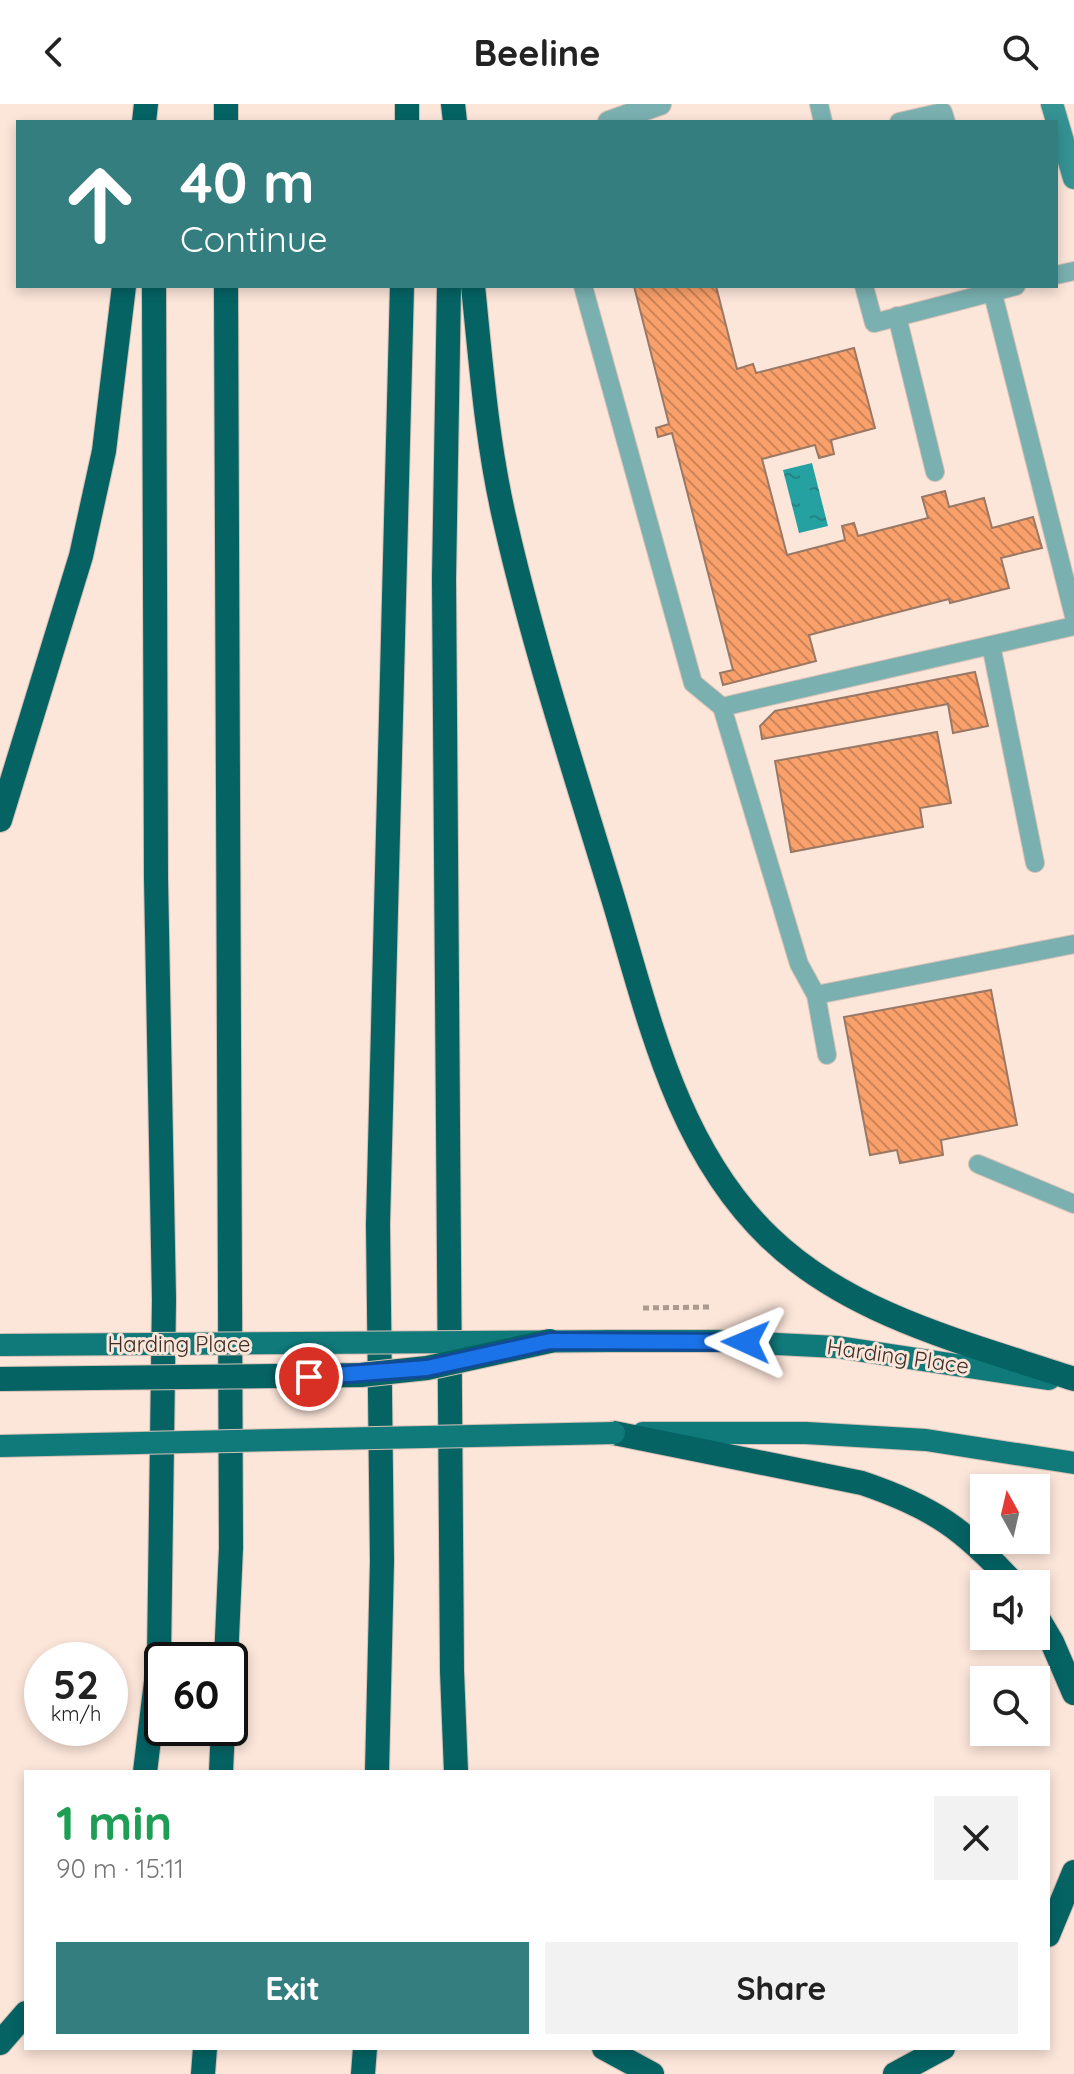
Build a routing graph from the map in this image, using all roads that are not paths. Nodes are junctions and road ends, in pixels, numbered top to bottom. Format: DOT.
graph roads {
  1 [pos="660,104"];
  2 [pos="615,120"];
  3 [pos="908,120"];
  4 [pos="945,120"];
  5 [pos="1058,124"];
  6 [pos="1074,178"];
  7 [pos="124,288"];
  8 [pos="154,288"];
  9 [pos="226,288"];
  10 [pos="402,288"];
  11 [pos="449,288"];
  12 [pos="473,288"];
  13 [pos="584,288"];
  14 [pos="865,288"];
  15 [pos="992,289"];
  16 [pos="897,316"];
  17 [pos="935,472"];
  18 [pos="1074,616"];
  19 [pos="1074,626"];
  20 [pos="991,645"];
  21 [pos="722,707"];
  22 [pos="0,820"];
  23 [pos="1035,863"];
  24 [pos="1074,944"];
  25 [pos="816,995"];
  26 [pos="827,1055"];
  27 [pos="978,1164"];
  28 [pos="1074,1204"];
  29 [pos="550,1341"];
  30 [pos="0,1345"];
  31 [pos="0,1379"];
  32 [pos="1074,1381"];
  33 [pos="614,1433"];
  34 [pos="0,1446"];
  35 [pos="1074,1463"];
  36 [pos="999,1570"];
  37 [pos="1050,1640"];
  38 [pos="227,1642"];
  39 [pos="1074,1693"];
  40 [pos="222,1746"];
  41 [pos="145,1770"];
  42 [pos="221,1770"];
  43 [pos="377,1770"];
  44 [pos="456,1770"];
  45 [pos="1074,1872"];
  46 [pos="1050,1930"];
  47 [pos="24,2015"];
  48 [pos="0,2043"];
  49 [pos="205,2050"];
  50 [pos="365,2050"];
  51 [pos="608,2050"];
  52 [pos="939,2050"];
  53 [pos="203,2074"];
  54 [pos="363,2074"];
  55 [pos="652,2074"];
  56 [pos="895,2074"];
  1 -- 2 [label="street"];
  3 -- 4 [label="lane"];
  5 -- 6 [label="main road"];
  7 -- 22 [label="highway"];
  8 -- 41 [label="highway"];
  9 -- 38 [label="highway"];
  10 -- 43 [label="highway"];
  11 -- 44 [label="highway"];
  12 -- 32 [label="highway"];
  13 -- 21 [label="lane"];
  14 -- 16 [label="lane"];
  15 -- 16 [label="lane"];
  15 -- 18 [label="lane"];
  16 -- 17 [label="lane"];
  19 -- 20 [label="lane"];
  20 -- 21 [label="lane"];
  20 -- 23 [label="lane"];
  21 -- 25 [label="lane"];
  24 -- 25 [label="lane"];
  25 -- 26 [label="lane"];
  27 -- 28 [label="lane"];
  29 -- 30 [label="main road, Harding Place, bridge"];
  29 -- 31 [label="highway, bridge"];
  29 -- 32 [label="main road, Harding Place, bridge"];
  33 -- 34 [label="main road, bridge"];
  33 -- 35 [label="main road"];
  33 -- 36 [label="highway"];
  37 -- 39 [label="highway"];
  40 -- 42 [label="highway"];
  45 -- 46 [label="highway"];
  47 -- 48 [label="highway"];
  49 -- 53 [label="highway"];
  50 -- 54 [label="highway"];
  51 -- 55 [label="highway"];
  52 -- 56 [label="highway"];
}
